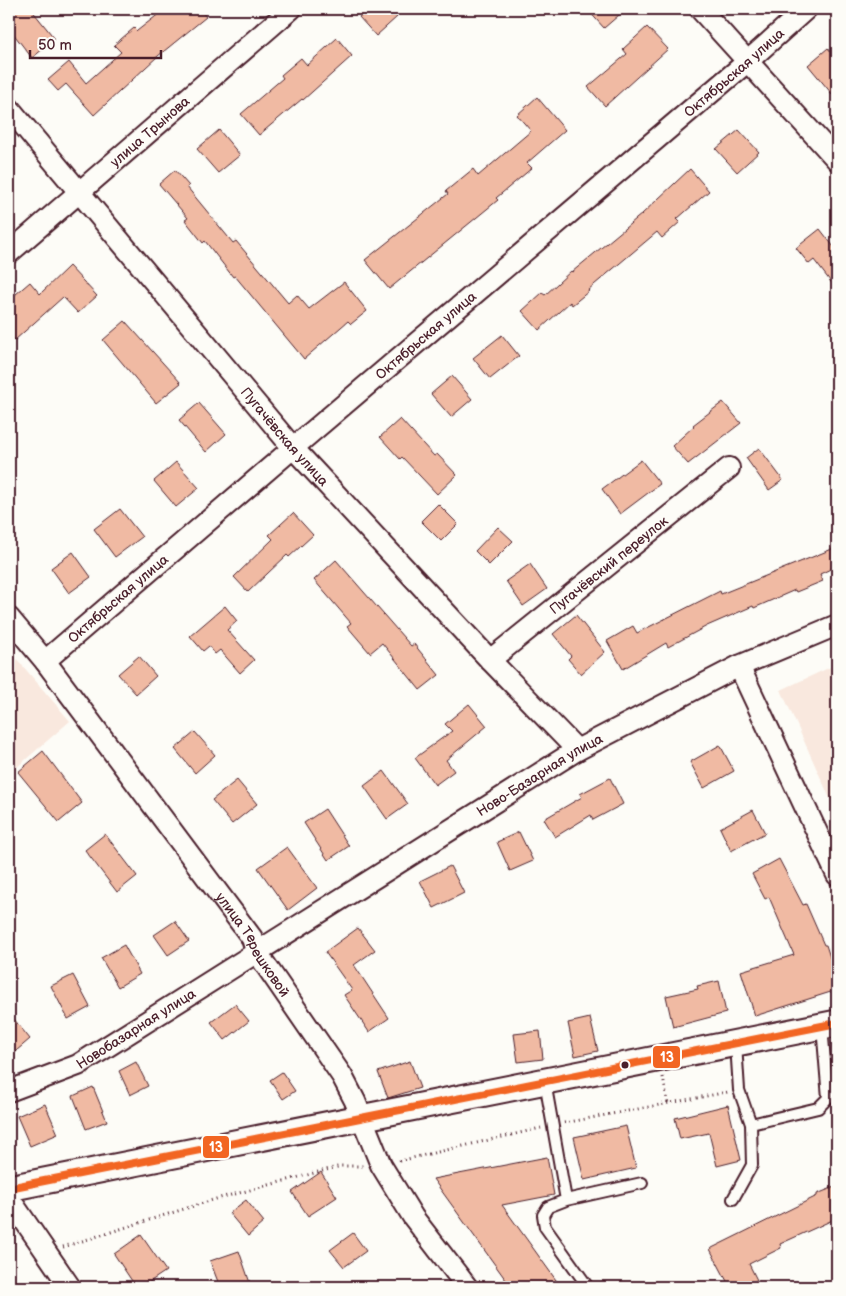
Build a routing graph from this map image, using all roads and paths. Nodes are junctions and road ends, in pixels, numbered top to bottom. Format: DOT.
graph roads {
  1 [pos="291,9"];
  2 [pos="700,9"];
  3 [pos="806,9"];
  4 [pos="747,62"];
  5 [pos="9,108"];
  6 [pos="837,160"];
  7 [pos="80,192"];
  8 [pos="9,253"];
  9 [pos="293,448"];
  10 [pos="729,468"];
  11 [pos="9,618"];
  12 [pos="837,625"];
  13 [pos="490,660"];
  14 [pos="46,661"];
  15 [pos="739,666"];
  16 [pos="577,750"];
  17 [pos="837,876"];
  18 [pos="256,951"];
  19 [pos="830,1024"];
  20 [pos="736,1043"];
  21 [pos="545,1081"];
  22 [pos="9,1092"];
  23 [pos="361,1118"];
  24 [pos="751,1124"];
  25 [pos="642,1183"];
  26 [pos="9,1188"];
  27 [pos="9,1198"];
  28 [pos="733,1199"];
  29 [pos="566,1200"];
  30 [pos="70,1287"];
  31 [pos="467,1287"];
  32 [pos="588,1287"];
  1 -- 7 [label="street, улица Трынова"];
  2 -- 4 [label="street"];
  3 -- 4 [label="street, Октябрьская улица"];
  4 -- 6 [label="street"];
  4 -- 9 [label="street, Октябрьская улица"];
  5 -- 7 [label="street, Пугачёвская улица"];
  7 -- 8 [label="street, улица Трынова"];
  7 -- 9 [label="street, Пугачёвская улица"];
  9 -- 13 [label="street, Пугачёвская улица"];
  9 -- 14 [label="street, Октябрьская улица"];
  10 -- 13 [label="street, Пугачёвский переулок"];
  11 -- 14 [label="street, улица Терешковой"];
  12 -- 15 [label="street, Ново-Базарная улица"];
  13 -- 16 [label="street, Пугачёвская улица"];
  14 -- 18 [label="street, улица Терешковой"];
  15 -- 16 [label="street, Ново-Базарная улица"];
  15 -- 17 [label="street"];
  16 -- 18 [label="street, Ново-Базарная улица"];
  18 -- 22 [label="street, Новобазарная улица"];
  18 -- 23 [label="street, улица Терешковой"];
  19 -- 20 [label="street"];
  19 -- 24 [label="lane"];
  20 -- 21 [label="street"];
  20 -- 24 [label="lane"];
  21 -- 23 [label="street"];
  21 -- 29 [label="lane"];
  23 -- 26 [label="street"];
  23 -- 31 [label="street, улица Терешковой"];
  24 -- 28 [label="lane"];
  25 -- 29 [label="lane"];
  27 -- 30 [label="street"];
  29 -- 32 [label="lane"];
}
